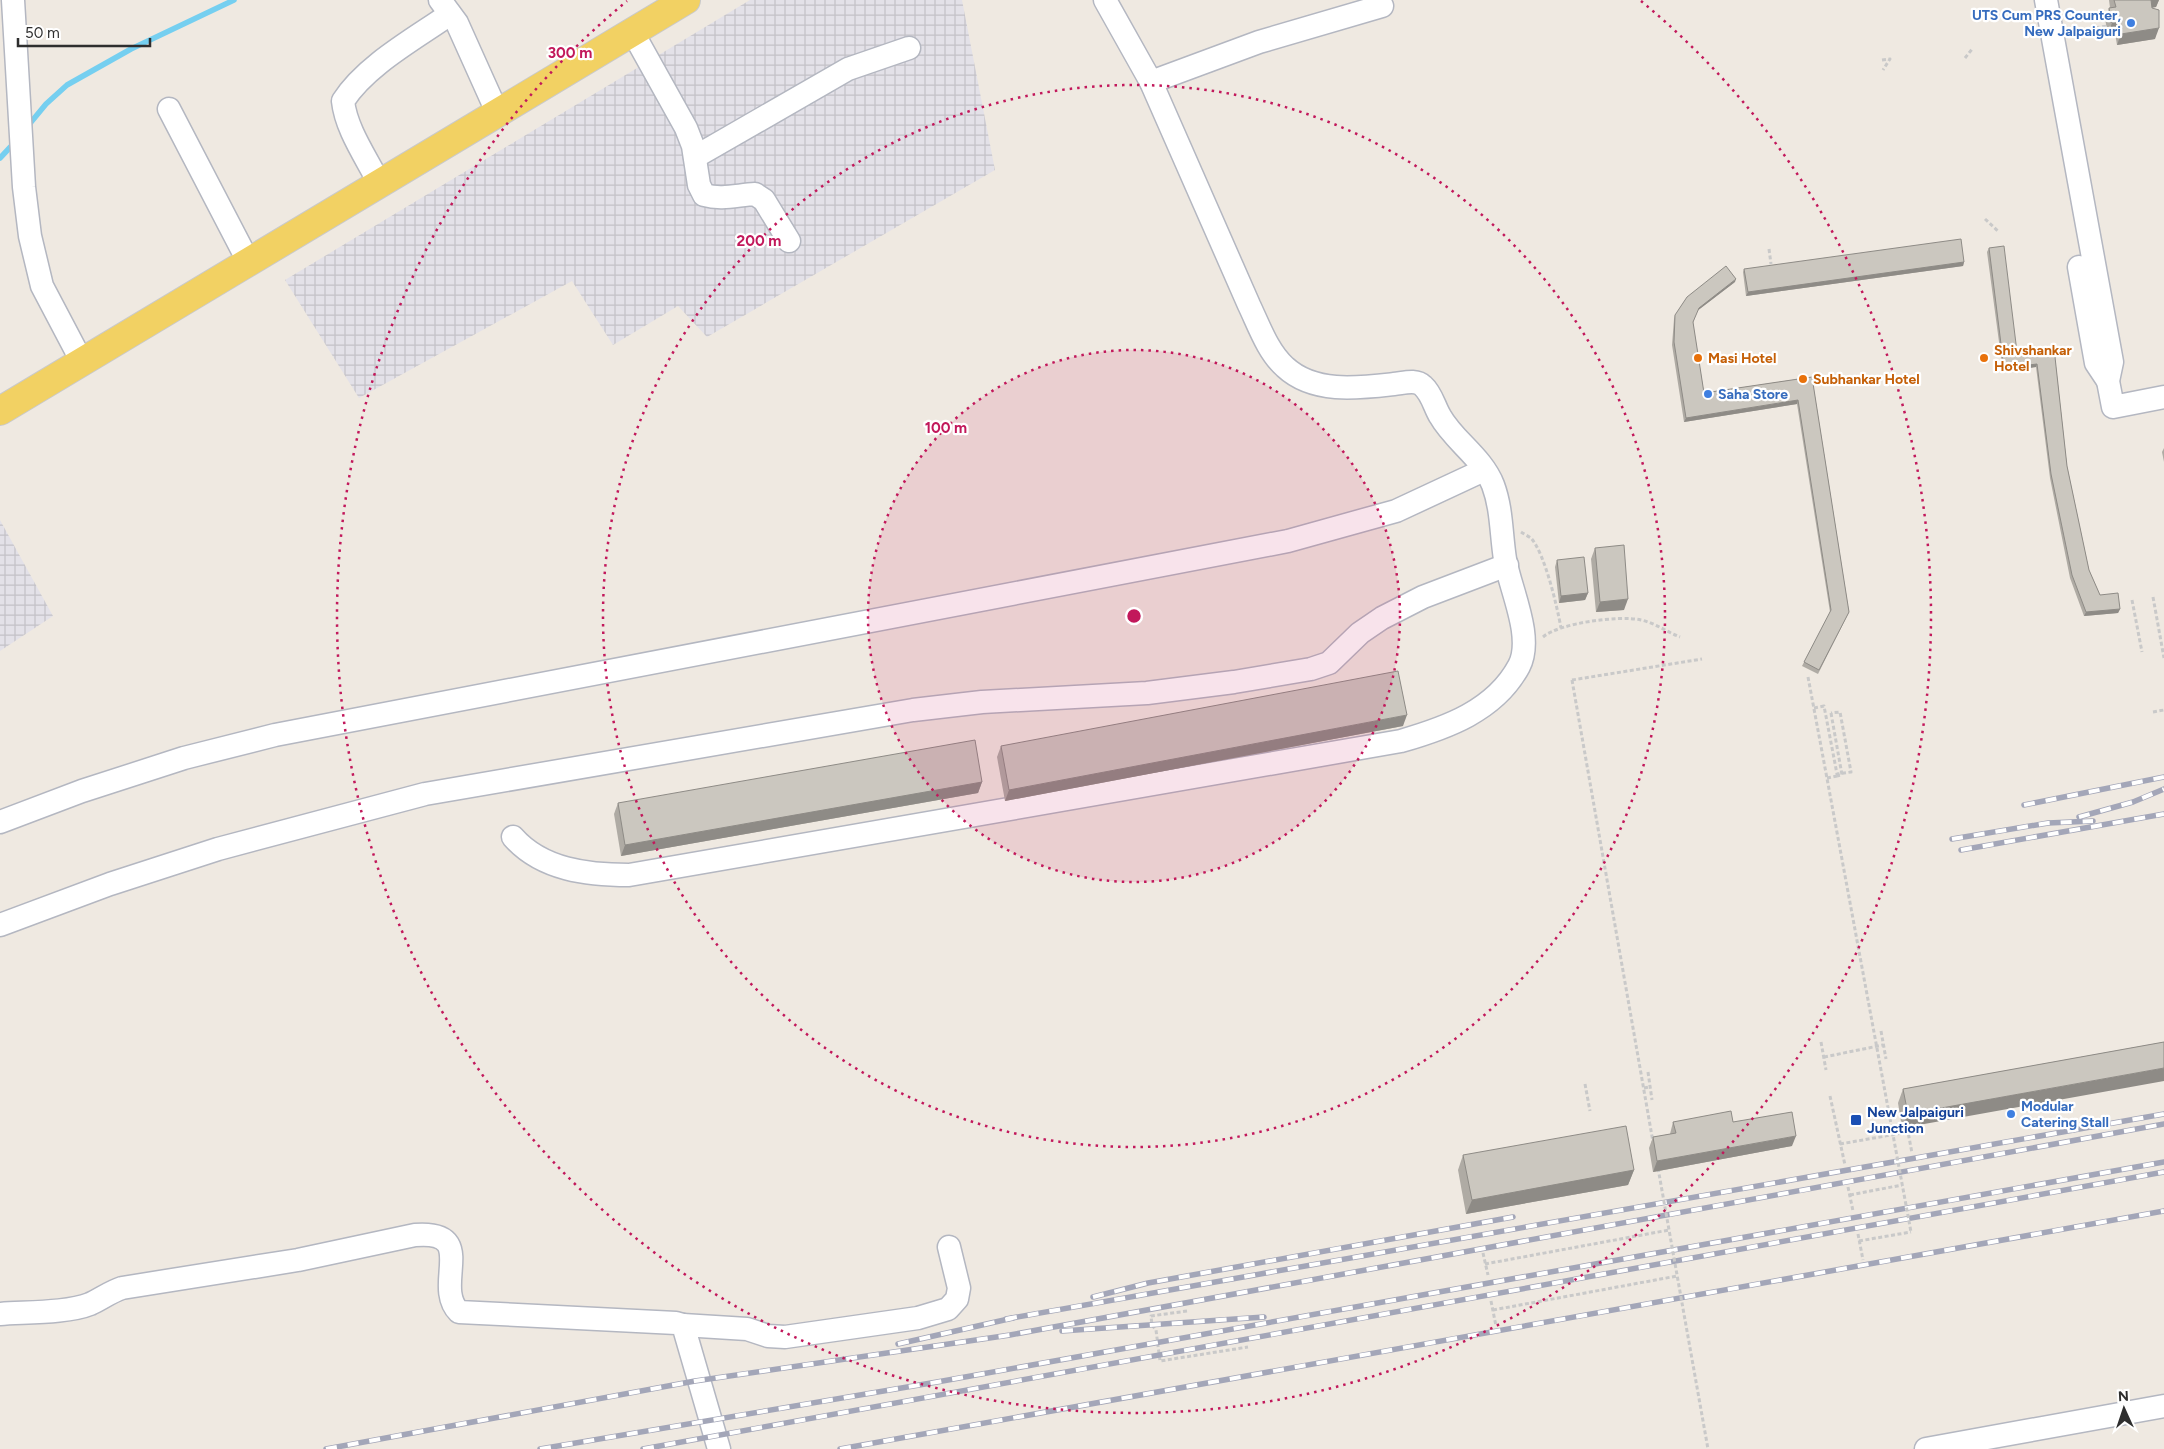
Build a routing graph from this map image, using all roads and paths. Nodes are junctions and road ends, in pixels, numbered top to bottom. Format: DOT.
graph roads {
  1 [pos="13,0"];
  2 [pos="686,0"];
  3 [pos="1106,0"];
  4 [pos="2031,0"];
  5 [pos="2046,0"];
  6 [pos="1382,6"];
  7 [pos="445,7"];
  8 [pos="2106,26"];
  9 [pos="632,31"];
  10 [pos="2052,35"];
  11 [pos="909,48"];
  12 [pos="1973,48"];
  13 [pos="1965,58"];
  14 [pos="1882,60"];
  15 [pos="1883,70"];
  16 [pos="1151,82"];
  17 [pos="13,102"];
  18 [pos="169,109"];
  19 [pos="498,112"];
  20 [pos="695,157"];
  21 [pos="379,183"];
  22 [pos="1986,219"];
  23 [pos="1999,232"];
  24 [pos="790,241"];
  25 [pos="1769,249"];
  26 [pos="248,261"];
  27 [pos="1771,264"];
  28 [pos="82,362"];
  29 [pos="2108,381"];
  30 [pos="2164,397"];
  31 [pos="0,411"];
  32 [pos="1484,470"];
  33 [pos="1503,528"];
  34 [pos="1506,565"];
  35 [pos="2153,596"];
  36 [pos="2132,600"];
  37 [pos="1561,628"];
  38 [pos="1680,637"];
  39 [pos="1523,641"];
  40 [pos="2142,652"];
  41 [pos="2164,658"];
  42 [pos="1702,659"];
  43 [pos="1808,676"];
  44 [pos="1814,708"];
  45 [pos="2164,710"];
  46 [pos="2153,712"];
  47 [pos="1827,778"];
  48 [pos="0,822"];
  49 [pos="513,837"];
  50 [pos="0,925"];
  51 [pos="1880,1031"];
  52 [pos="1821,1042"];
  53 [pos="1883,1045"];
  54 [pos="1877,1046"];
  55 [pos="1824,1057"];
  56 [pos="1886,1059"];
  57 [pos="1826,1070"];
  58 [pos="1648,1072"];
  59 [pos="1585,1084"];
  60 [pos="1650,1087"];
  61 [pos="1644,1088"];
  62 [pos="1830,1096"];
  63 [pos="1652,1100"];
  64 [pos="1590,1111"];
  65 [pos="1893,1134"];
  66 [pos="1840,1144"];
  67 [pos="1654,1145"];
  68 [pos="1912,1153"];
  69 [pos="1657,1164"];
  70 [pos="1845,1165"];
  71 [pos="1902,1185"];
  72 [pos="1848,1187"];
  73 [pos="1850,1195"];
  74 [pos="1853,1210"];
  75 [pos="1669,1230"];
  76 [pos="1858,1234"];
  77 [pos="1859,1242"];
  78 [pos="949,1247"];
  79 [pos="1483,1253"];
  80 [pos="1863,1260"];
  81 [pos="1485,1264"];
  82 [pos="1488,1275"];
  83 [pos="1677,1276"];
  84 [pos="1491,1301"];
  85 [pos="1493,1310"];
  86 [pos="1187,1311"];
  87 [pos="0,1314"];
  88 [pos="683,1325"];
  89 [pos="1496,1326"];
  90 [pos="1248,1347"];
  91 [pos="2164,1406"];
  92 [pos="719,1449"];
  93 [pos="1708,1449"];
  94 [pos="1926,1449"];
  1 -- 17 [label="street"];
  2 -- 9 [label="main road"];
  3 -- 16 [label="street"];
  4 -- 29 [label="street"];
  5 -- 10 [label="street"];
  6 -- 16 [label="street"];
  7 -- 19 [label="street"];
  7 -- 21 [label="street"];
  8 -- 10 [label="path"];
  9 -- 19 [label="main road"];
  9 -- 20 [label="street"];
  10 -- 29 [label="street"];
  11 -- 20 [label="street"];
  12 -- 13 [label="path"];
  14 -- 15 [label="path"];
  16 -- 32 [label="street"];
  17 -- 28 [label="street"];
  18 -- 26 [label="street"];
  19 -- 21 [label="main road"];
  20 -- 24 [label="street"];
  21 -- 26 [label="main road"];
  22 -- 23 [label="path"];
  25 -- 27 [label="path"];
  26 -- 28 [label="main road"];
  28 -- 31 [label="main road"];
  29 -- 30 [label="street"];
  32 -- 33 [label="street"];
  32 -- 48 [label="street"];
  33 -- 34 [label="street"];
  33 -- 37 [label="path"];
  34 -- 39 [label="street"];
  34 -- 50 [label="street"];
  35 -- 41 [label="path"];
  36 -- 40 [label="path"];
  37 -- 38 [label="path"];
  37 -- 39 [label="path"];
  39 -- 49 [label="street"];
  42 -- 61 [label="path, bridge"];
  43 -- 44 [label="path"];
  44 -- 47 [label="path, bridge"];
  44 -- 47 [label="path, bridge"];
  45 -- 46 [label="path"];
  47 -- 54 [label="path, bridge"];
  51 -- 53 [label="path"];
  52 -- 55 [label="path"];
  53 -- 54 [label="path, bridge"];
  53 -- 56 [label="path"];
  54 -- 55 [label="path"];
  54 -- 65 [label="path, bridge"];
  55 -- 57 [label="path"];
  58 -- 60 [label="path"];
  59 -- 64 [label="path"];
  60 -- 61 [label="path, bridge"];
  60 -- 63 [label="path"];
  61 -- 67 [label="path, bridge"];
  62 -- 66 [label="path"];
  65 -- 66 [label="path"];
  65 -- 68 [label="path"];
  65 -- 71 [label="path, bridge"];
  66 -- 70 [label="path"];
  69 -- 75 [label="path, bridge"];
  71 -- 73 [label="path"];
  71 -- 77 [label="path, bridge"];
  72 -- 73 [label="path"];
  73 -- 74 [label="path"];
  75 -- 81 [label="path"];
  75 -- 83 [label="path, bridge"];
  76 -- 77 [label="path"];
  77 -- 80 [label="path"];
  78 -- 88 [label="street"];
  79 -- 81 [label="path"];
  81 -- 82 [label="path"];
  83 -- 85 [label="path"];
  83 -- 93 [label="path, bridge"];
  84 -- 85 [label="path"];
  85 -- 89 [label="path"];
  86 -- 90 [label="path"];
  87 -- 88 [label="street"];
  88 -- 92 [label="street"];
  91 -- 94 [label="street"];
}
